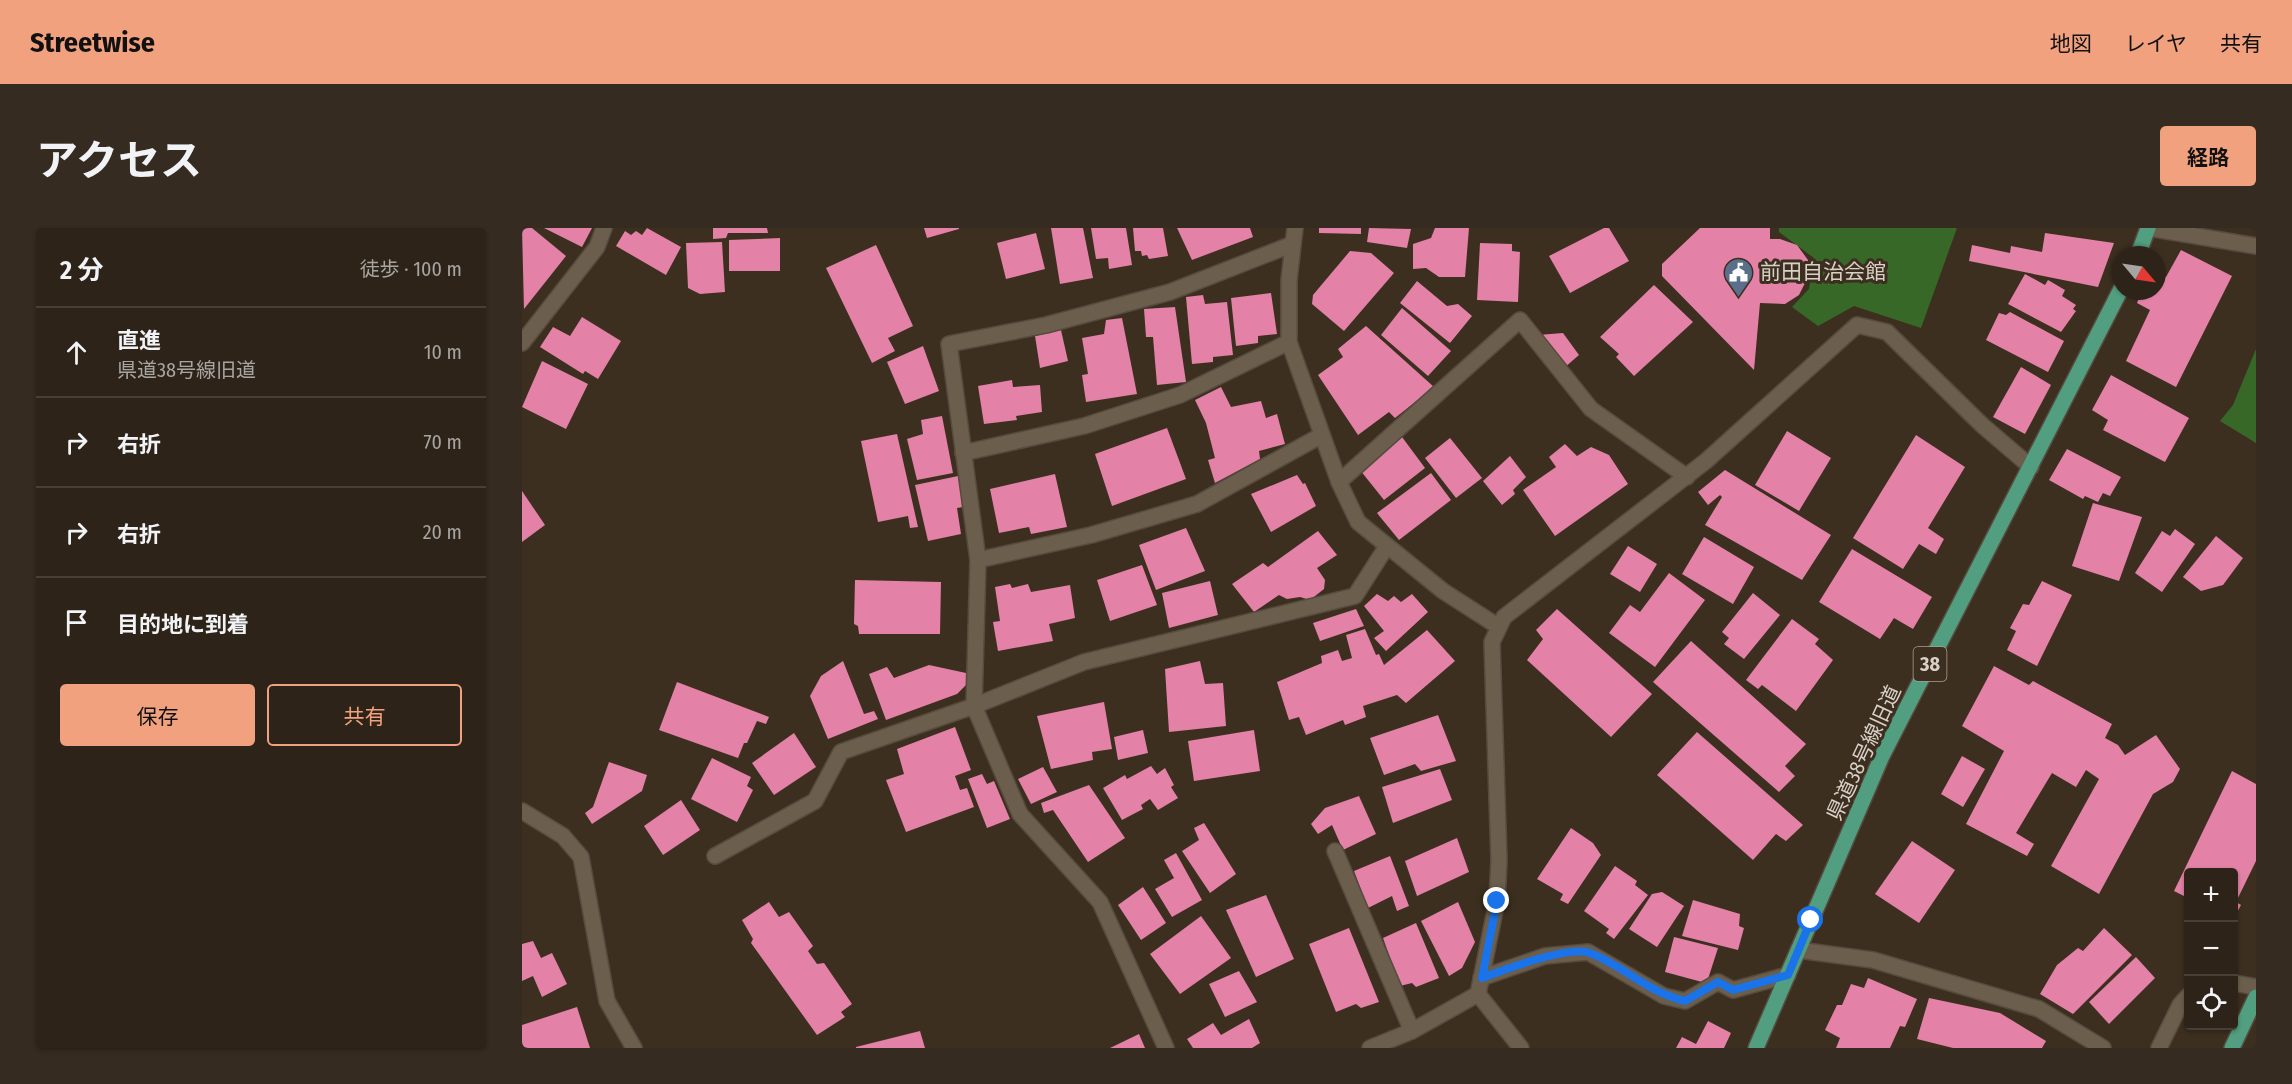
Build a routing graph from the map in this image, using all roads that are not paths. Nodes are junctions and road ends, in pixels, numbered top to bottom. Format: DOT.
graph roads {
  1 [pos="604,228"];
  2 [pos="1295,228"];
  3 [pos="2148,228"];
  4 [pos="1293,244"];
  5 [pos="2141,246"];
  6 [pos="2256,246"];
  7 [pos="2115,300"];
  8 [pos="1289,342"];
  9 [pos="522,343"];
  10 [pos="1322,435"];
  11 [pos="963,453"];
  12 [pos="2031,467"];
  13 [pos="1687,477"];
  14 [pos="1339,482"];
  15 [pos="1387,546"];
  16 [pos="978,560"];
  17 [pos="1499,627"];
  18 [pos="974,706"];
  19 [pos="522,811"];
  20 [pos="1335,851"];
  21 [pos="715,856"];
  22 [pos="1798,950"];
  23 [pos="1788,975"];
  24 [pos="1482,978"];
  25 [pos="2238,983"];
  26 [pos="2256,987"];
  27 [pos="1478,994"];
  28 [pos="2256,997"];
  29 [pos="2184,1000"];
  30 [pos="1412,1031"];
  31 [pos="634,1048"];
  32 [pos="1166,1048"];
  33 [pos="1370,1048"];
  34 [pos="1521,1048"];
  35 [pos="1756,1048"];
  36 [pos="2103,1048"];
  37 [pos="2159,1048"];
  38 [pos="2232,1048"];
  1 -- 9 [label="street"];
  2 -- 4 [label="street"];
  3 -- 5 [label="main road"];
  3 -- 6 [label="street"];
  4 -- 8 [label="street"];
  4 -- 11 [label="street"];
  7 -- 12 [label="main road, 県道38号線旧道 / 38"];
  8 -- 10 [label="street"];
  8 -- 11 [label="street"];
  10 -- 14 [label="street"];
  10 -- 16 [label="street"];
  11 -- 16 [label="street"];
  12 -- 13 [label="street"];
  12 -- 22 [label="main road, 県道38号線旧道 / 38"];
  13 -- 14 [label="street"];
  13 -- 17 [label="street"];
  14 -- 15 [label="street"];
  15 -- 17 [label="street"];
  15 -- 18 [label="street"];
  16 -- 18 [label="street"];
  17 -- 24 [label="street"];
  18 -- 21 [label="street"];
  18 -- 32 [label="street"];
  19 -- 31 [label="street"];
  20 -- 30 [label="street"];
  22 -- 23 [label="main road, 県道38号線旧道 / 38"];
  22 -- 36 [label="street"];
  23 -- 24 [label="street"];
  23 -- 35 [label="main road, 県道38号線旧道 / 38"];
  24 -- 27 [label="street"];
  25 -- 26 [label="street"];
  27 -- 30 [label="street"];
  27 -- 34 [label="street"];
  28 -- 38 [label="main road"];
  29 -- 37 [label="street"];
  30 -- 33 [label="street"];
}
